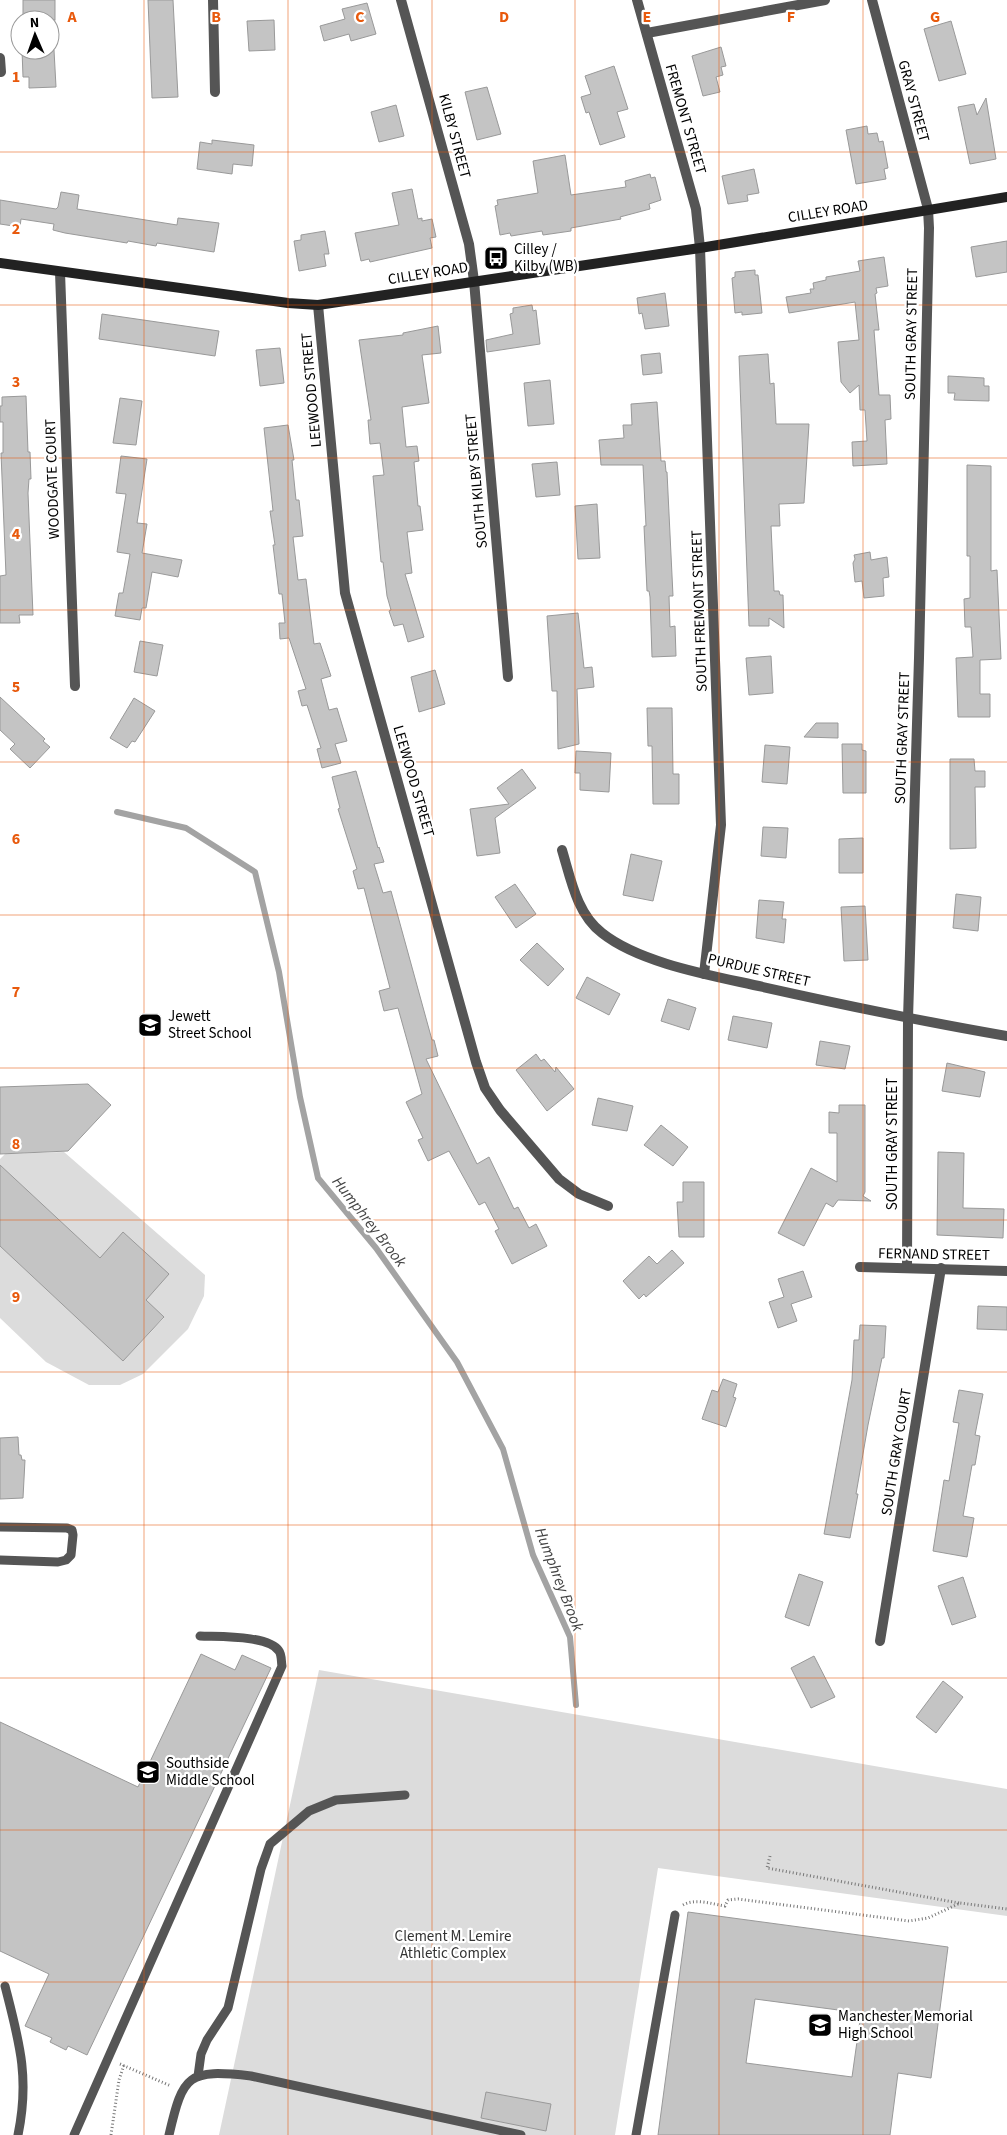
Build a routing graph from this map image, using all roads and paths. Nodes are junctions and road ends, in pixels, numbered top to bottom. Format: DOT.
graph roads {
  1 [pos="213,0"];
  2 [pos="401,0"];
  3 [pos="637,0"];
  4 [pos="825,0"];
  5 [pos="872,0"];
  6 [pos="647,33"];
  7 [pos="0,58"];
  8 [pos="1,72"];
  9 [pos="215,92"];
  10 [pos="1007,197"];
  11 [pos="928,210"];
  12 [pos="700,248"];
  13 [pos="0,263"];
  14 [pos="60,272"];
  15 [pos="474,281"];
  16 [pos="318,304"];
  17 [pos="508,678"];
  18 [pos="75,686"];
  19 [pos="562,850"];
  20 [pos="704,974"];
  21 [pos="908,1019"];
  22 [pos="1007,1036"];
  23 [pos="608,1206"];
  24 [pos="860,1267"];
  25 [pos="907,1268"];
  26 [pos="941,1268"];
  27 [pos="1007,1270"];
  28 [pos="0,1526"];
  29 [pos="0,1560"];
  30 [pos="200,1636"];
  31 [pos="880,1641"];
  32 [pos="405,1795"];
  33 [pos="770,1856"];
  34 [pos="960,1903"];
  35 [pos="1007,1909"];
  36 [pos="675,1915"];
  37 [pos="5,1986"];
  38 [pos="108,2058"];
  39 [pos="124,2066"];
  40 [pos="198,2076"];
  41 [pos="181,2092"];
  42 [pos="18,2135"];
  43 [pos="74,2135"];
  44 [pos="111,2135"];
  45 [pos="169,2135"];
  46 [pos="521,2135"];
  47 [pos="636,2135"];
  1 -- 9 [label="street"];
  2 -- 15 [label="street, KILBY STREET"];
  3 -- 6 [label="street, FREMONT STREET"];
  4 -- 6 [label="street"];
  5 -- 11 [label="street, GRAY STREET"];
  6 -- 12 [label="street, FREMONT STREET"];
  7 -- 8 [label="street"];
  10 -- 11 [label="street, CILLEY ROAD"];
  11 -- 12 [label="street, CILLEY ROAD"];
  11 -- 21 [label="street, SOUTH GRAY STREET"];
  12 -- 15 [label="street, CILLEY ROAD"];
  12 -- 20 [label="street, SOUTH FREMONT STREET"];
  13 -- 14 [label="street, CILLEY ROAD"];
  14 -- 16 [label="street, CILLEY ROAD"];
  14 -- 18 [label="street, WOODGATE COURT"];
  15 -- 16 [label="street, CILLEY ROAD"];
  15 -- 17 [label="street, SOUTH KILBY STREET"];
  16 -- 23 [label="street, LEEWOOD STREET"];
  19 -- 20 [label="street, PURDUE STREET"];
  20 -- 21 [label="street, PURDUE STREET"];
  21 -- 22 [label="street, PURDUE STREET"];
  21 -- 25 [label="street, SOUTH GRAY STREET"];
  24 -- 25 [label="street, FERNAND STREET"];
  25 -- 26 [label="street, FERNAND STREET"];
  26 -- 27 [label="street, FERNAND STREET"];
  26 -- 31 [label="street, SOUTH GRAY COURT"];
  28 -- 29 [label="lane"];
  30 -- 38 [label="lane"];
  32 -- 40 [label="lane"];
  33 -- 34 [label="path"];
  34 -- 35 [label="path"];
  34 -- 36 [label="path"];
  36 -- 47 [label="lane"];
  37 -- 42 [label="lane"];
  38 -- 39 [label="path"];
  38 -- 43 [label="lane"];
  39 -- 41 [label="path"];
  39 -- 44 [label="path"];
  40 -- 41 [label="lane"];
  40 -- 46 [label="lane"];
  41 -- 45 [label="lane"];
}
